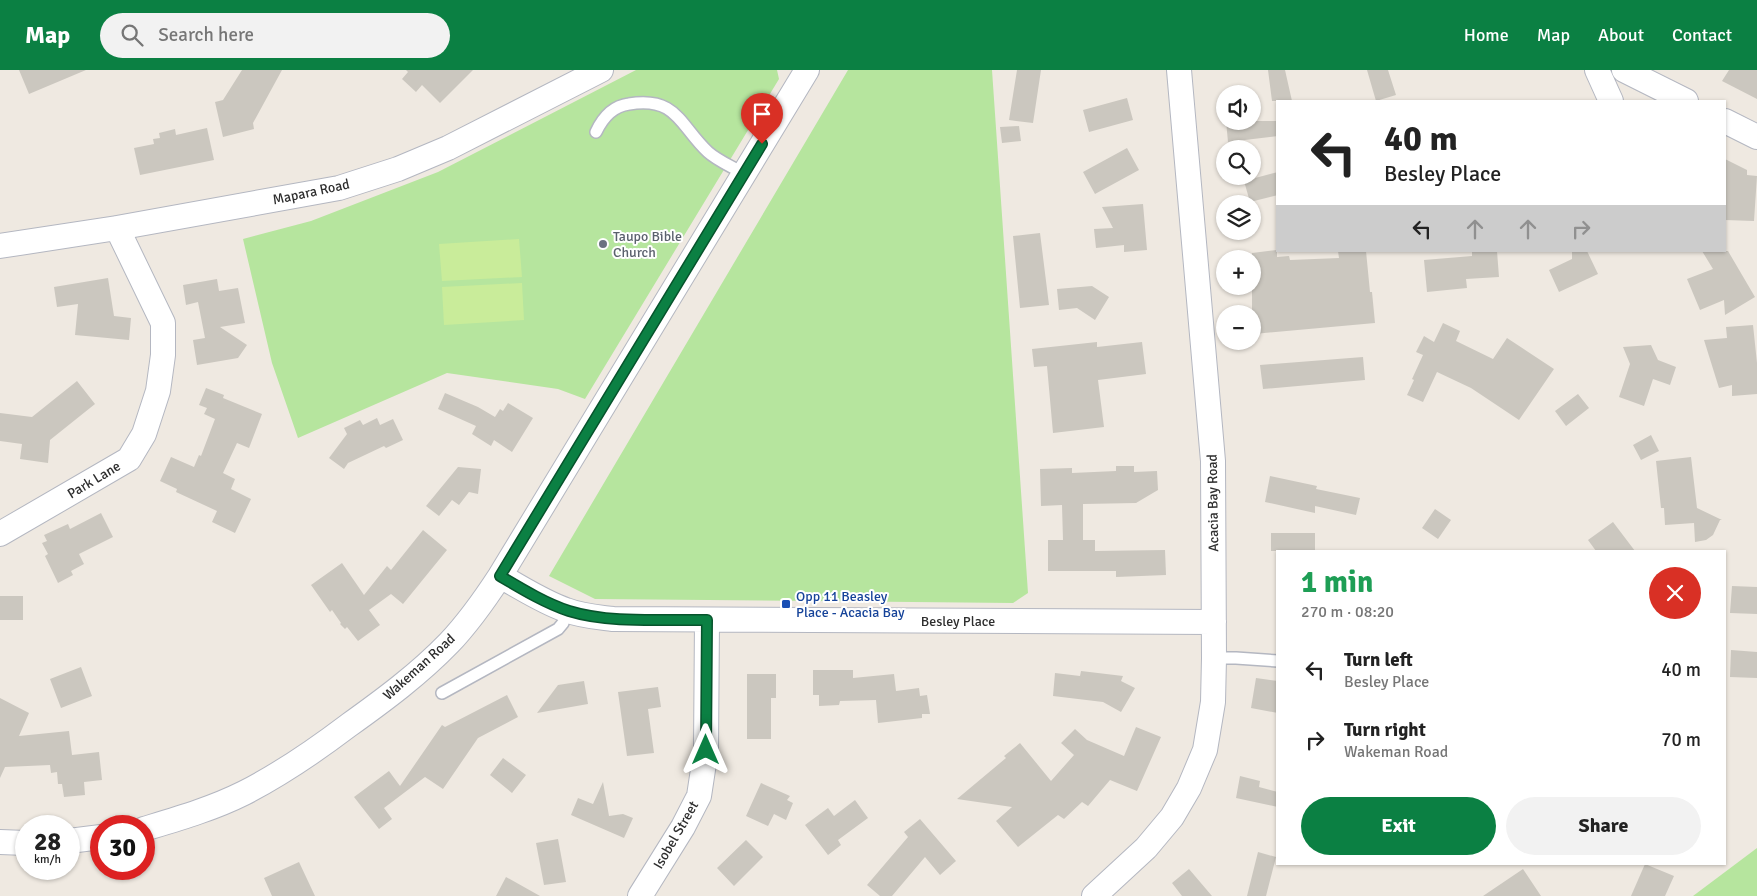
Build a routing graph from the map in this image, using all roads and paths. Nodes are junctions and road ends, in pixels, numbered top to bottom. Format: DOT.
graph roads {
  1 [pos="601,70"];
  2 [pos="807,70"];
  3 [pos="1179,70"];
  4 [pos="1597,70"];
  5 [pos="1624,70"];
  6 [pos="1611,100"];
  7 [pos="1684,100"];
  8 [pos="1726,122"];
  9 [pos="596,132"];
  10 [pos="1757,137"];
  11 [pos="744,174"];
  12 [pos="117,228"];
  13 [pos="0,246"];
  14 [pos="0,534"];
  15 [pos="500,576"];
  16 [pos="567,610"];
  17 [pos="707,620"];
  18 [pos="1214,622"];
  19 [pos="1214,658"];
  20 [pos="1276,661"];
  21 [pos="442,693"];
  22 [pos="155,826"];
  23 [pos="0,842"];
  24 [pos="15,843"];
  25 [pos="640,896"];
  26 [pos="1094,896"];
  1 -- 12 [label="street, Mapara Road"];
  2 -- 11 [label="street, Wakeman Road"];
  3 -- 18 [label="street, Acacia Bay Road"];
  4 -- 6 [label="street"];
  5 -- 7 [label="street"];
  8 -- 10 [label="street"];
  9 -- 11 [label="lane"];
  11 -- 15 [label="street, Wakeman Road"];
  12 -- 13 [label="street, Mapara Road"];
  12 -- 14 [label="street, Park Lane"];
  15 -- 16 [label="street, Besley Place"];
  15 -- 22 [label="street, Wakeman Road"];
  16 -- 17 [label="street, Besley Place"];
  16 -- 21 [label="lane"];
  17 -- 18 [label="street, Besley Place"];
  17 -- 25 [label="street, Isobel Street"];
  18 -- 19 [label="street, Acacia Bay Road"];
  19 -- 20 [label="lane"];
  19 -- 26 [label="street, Acacia Bay Road"];
  23 -- 24 [label="street"];
}
